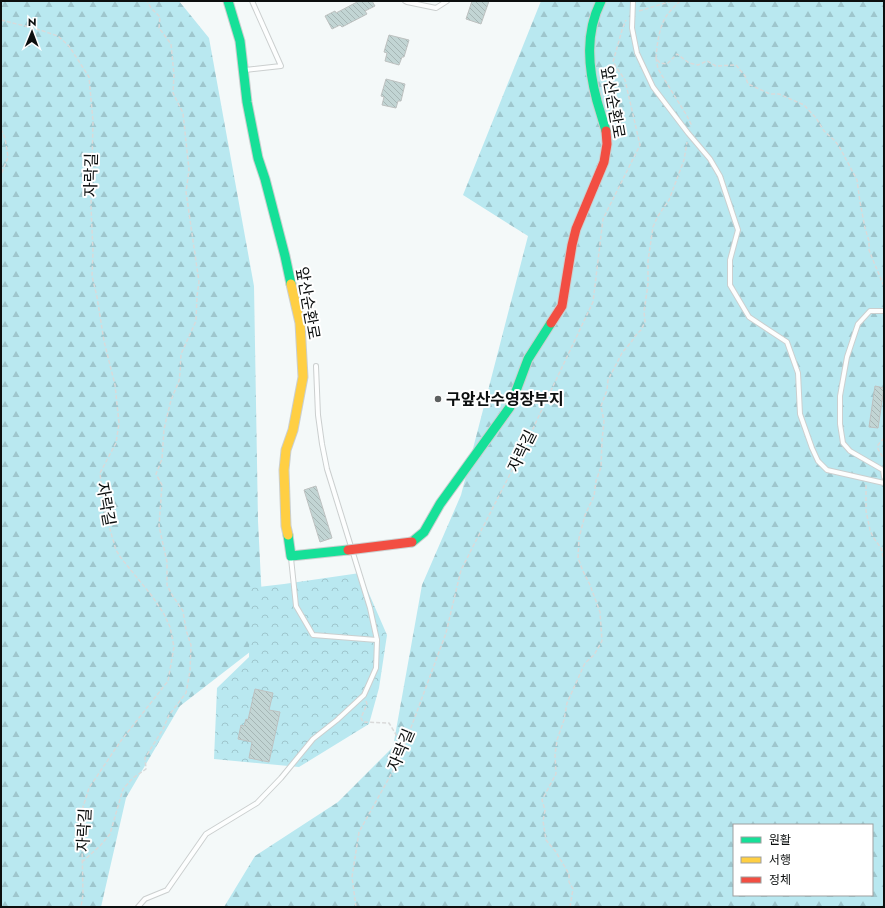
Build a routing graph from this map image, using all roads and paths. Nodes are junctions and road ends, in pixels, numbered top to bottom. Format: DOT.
graph roads {
  1 [pos="147,1"];
  2 [pos="228,1"];
  3 [pos="252,1"];
  4 [pos="405,1"];
  5 [pos="446,1"];
  6 [pos="601,1"];
  7 [pos="633,1"];
  8 [pos="672,1"];
  9 [pos="680,1"];
  10 [pos="632,13"];
  11 [pos="1,20"];
  12 [pos="656,58"];
  13 [pos="243,70"];
  14 [pos="1,128"];
  15 [pos="688,133"];
  16 [pos="1,175"];
  17 [pos="884,286"];
  18 [pos="884,311"];
  19 [pos="316,366"];
  20 [pos="884,438"];
  21 [pos="884,457"];
  22 [pos="884,477"];
  23 [pos="866,478"];
  24 [pos="884,483"];
  25 [pos="291,556"];
  26 [pos="884,561"];
  27 [pos="377,640"];
  28 [pos="364,695"];
  29 [pos="399,760"];
  30 [pos="82,862"];
  31 [pos="81,907"];
  32 [pos="138,907"];
  33 [pos="356,907"];
  34 [pos="570,907"];
  1 -- 30 [label="path"];
  2 -- 13 [label="street, 앞산순환로"];
  3 -- 13 [label="lane"];
  4 -- 5 [label="lane"];
  6 -- 25 [label="street, 앞산순환로, bridge"];
  7 -- 10 [label="lane"];
  8 -- 10 [label="path"];
  9 -- 12 [label="path"];
  10 -- 15 [label="lane"];
  10 -- 29 [label="path, 자락길"];
  11 -- 30 [label="path, 자락길"];
  12 -- 15 [label="path"];
  12 -- 17 [label="path"];
  13 -- 25 [label="street, 앞산순환로"];
  14 -- 16 [label="path"];
  15 -- 23 [label="lane"];
  15 -- 34 [label="path"];
  18 -- 22 [label="lane"];
  19 -- 27 [label="lane"];
  20 -- 21 [label="path"];
  23 -- 24 [label="lane"];
  23 -- 26 [label="path"];
  25 -- 27 [label="lane"];
  27 -- 28 [label="lane"];
  28 -- 29 [label="path"];
  28 -- 32 [label="lane"];
  29 -- 33 [label="path, 자락길"];
  30 -- 31 [label="path, 자락길"];
}
